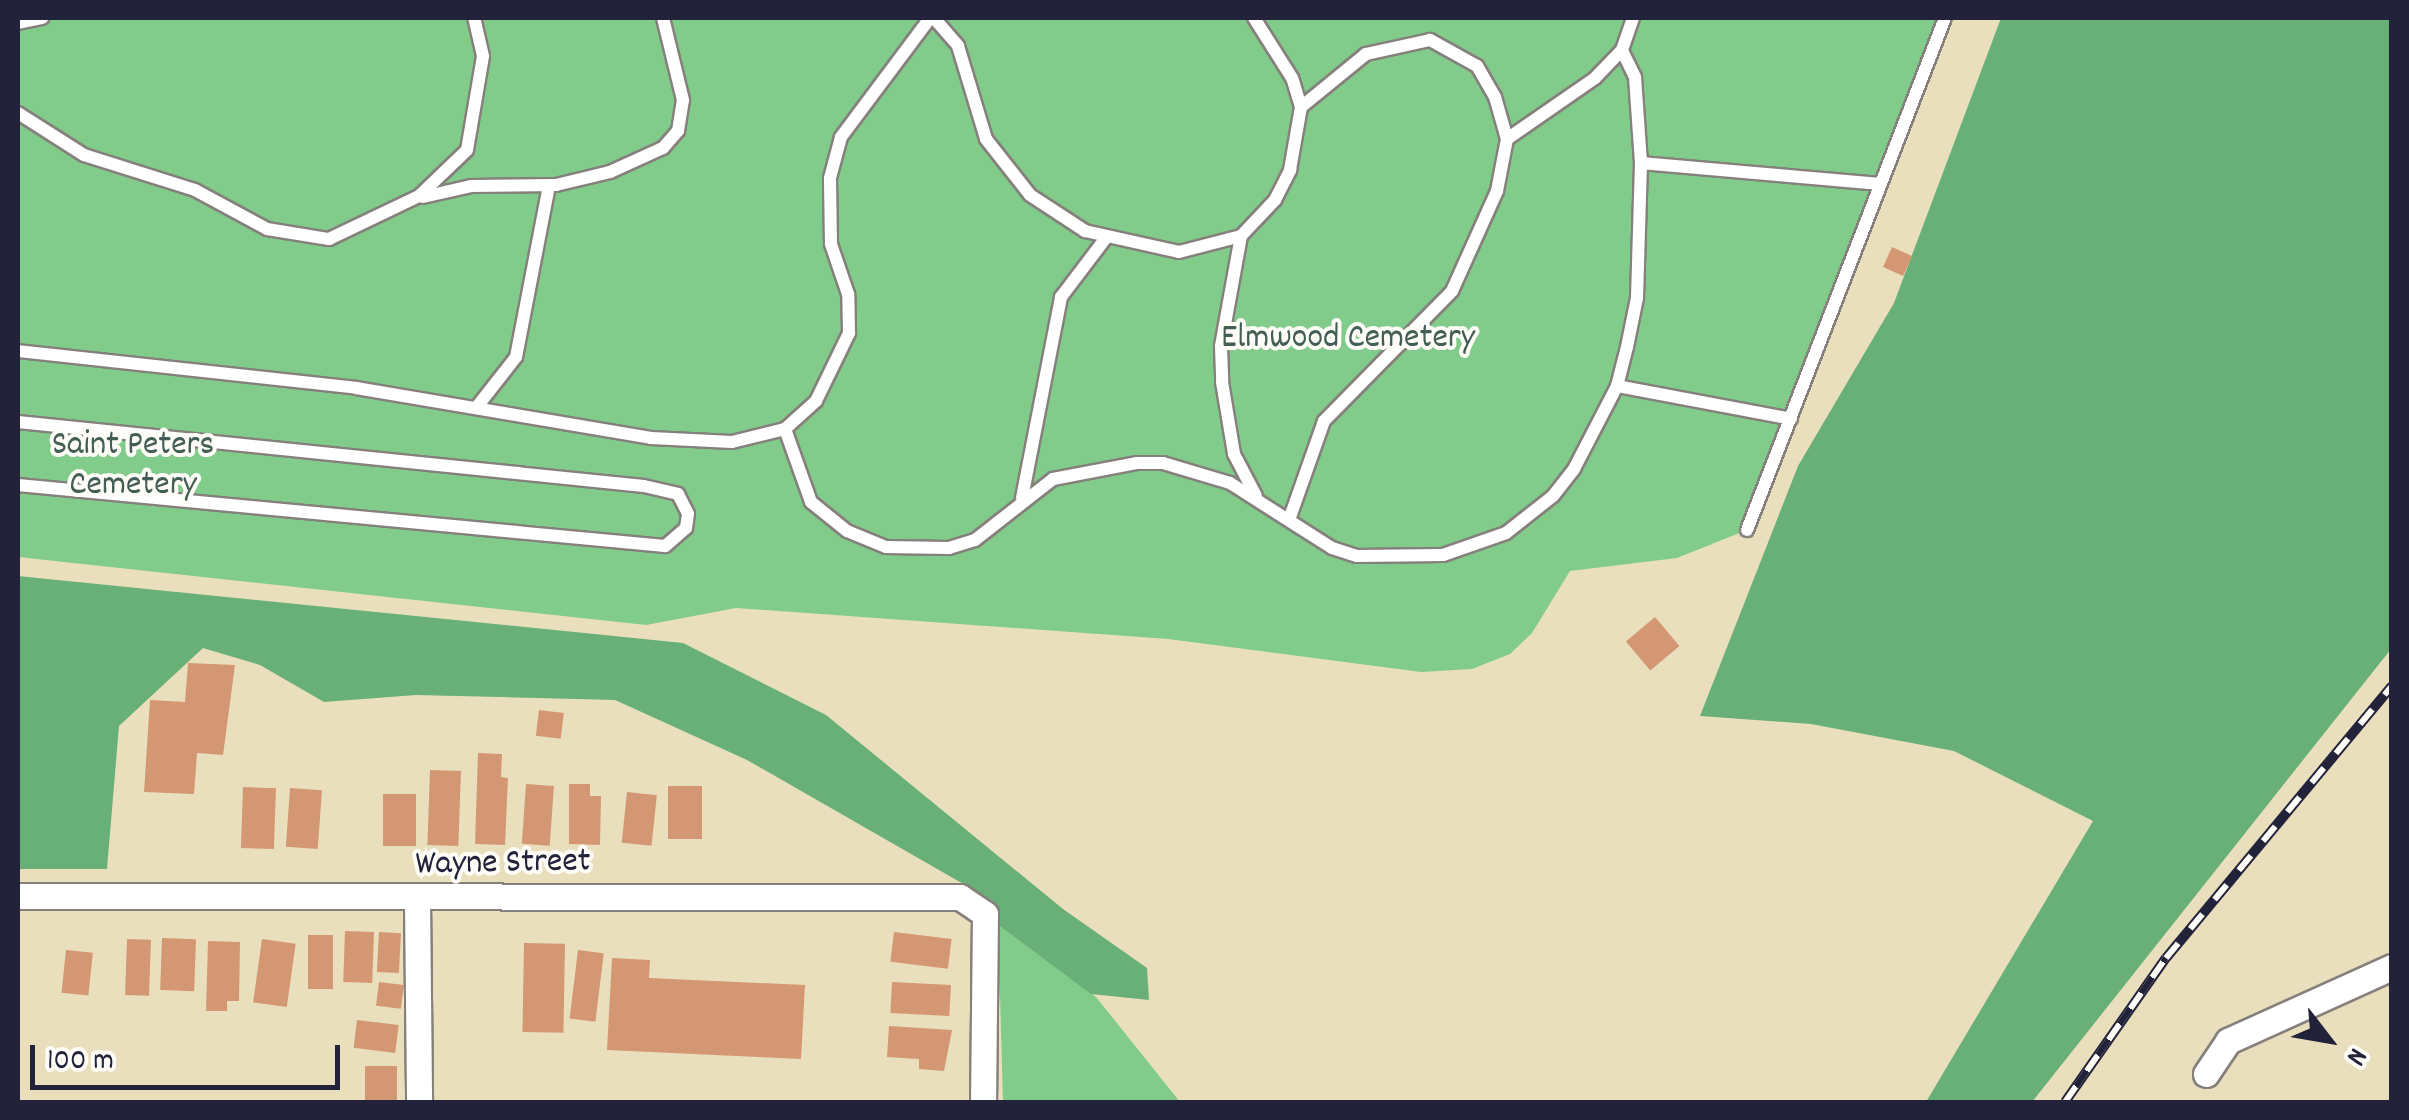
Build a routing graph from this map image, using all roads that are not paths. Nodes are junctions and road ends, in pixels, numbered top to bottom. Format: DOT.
graph roads {
  1 [pos="42,18"];
  2 [pos="474,18"];
  3 [pos="663,18"];
  4 [pos="932,18"];
  5 [pos="1254,18"];
  6 [pos="1633,18"];
  7 [pos="1945,18"];
  8 [pos="18,21"];
  9 [pos="1622,50"];
  10 [pos="1300,107"];
  11 [pos="18,113"];
  12 [pos="1507,138"];
  13 [pos="1641,163"];
  14 [pos="1880,184"];
  15 [pos="549,186"];
  16 [pos="414,199"];
  17 [pos="1241,236"];
  18 [pos="1106,239"];
  19 [pos="18,351"];
  20 [pos="1617,386"];
  21 [pos="476,408"];
  22 [pos="1790,419"];
  23 [pos="18,422"];
  24 [pos="785,429"];
  25 [pos="18,485"];
  26 [pos="1256,497"];
  27 [pos="1022,498"];
  28 [pos="1289,520"];
  29 [pos="1747,530"];
  30 [pos="18,896"];
  31 [pos="417,901"];
  32 [pos="2392,968"];
  33 [pos="2206,1074"];
  34 [pos="419,1102"];
  35 [pos="983,1102"];
  1 -- 8 [label="lane"];
  2 -- 16 [label="lane"];
  3 -- 15 [label="lane"];
  4 -- 18 [label="lane"];
  4 -- 24 [label="lane"];
  5 -- 10 [label="lane"];
  6 -- 9 [label="lane"];
  7 -- 14 [label="lane"];
  9 -- 12 [label="lane"];
  9 -- 13 [label="lane"];
  10 -- 12 [label="lane"];
  10 -- 17 [label="lane"];
  11 -- 16 [label="lane"];
  12 -- 28 [label="lane"];
  13 -- 14 [label="lane"];
  13 -- 20 [label="lane"];
  14 -- 22 [label="lane"];
  15 -- 16 [label="lane"];
  15 -- 21 [label="lane"];
  17 -- 18 [label="lane"];
  17 -- 26 [label="lane"];
  18 -- 27 [label="lane"];
  19 -- 21 [label="lane"];
  20 -- 22 [label="lane"];
  20 -- 28 [label="lane"];
  21 -- 24 [label="lane"];
  22 -- 29 [label="lane"];
  23 -- 25 [label="lane"];
  24 -- 27 [label="lane"];
  26 -- 27 [label="lane"];
  26 -- 28 [label="lane"];
  30 -- 31 [label="street, Wayne Street"];
  31 -- 34 [label="street"];
  31 -- 35 [label="street, Wayne Street"];
  32 -- 33 [label="street"];
}
